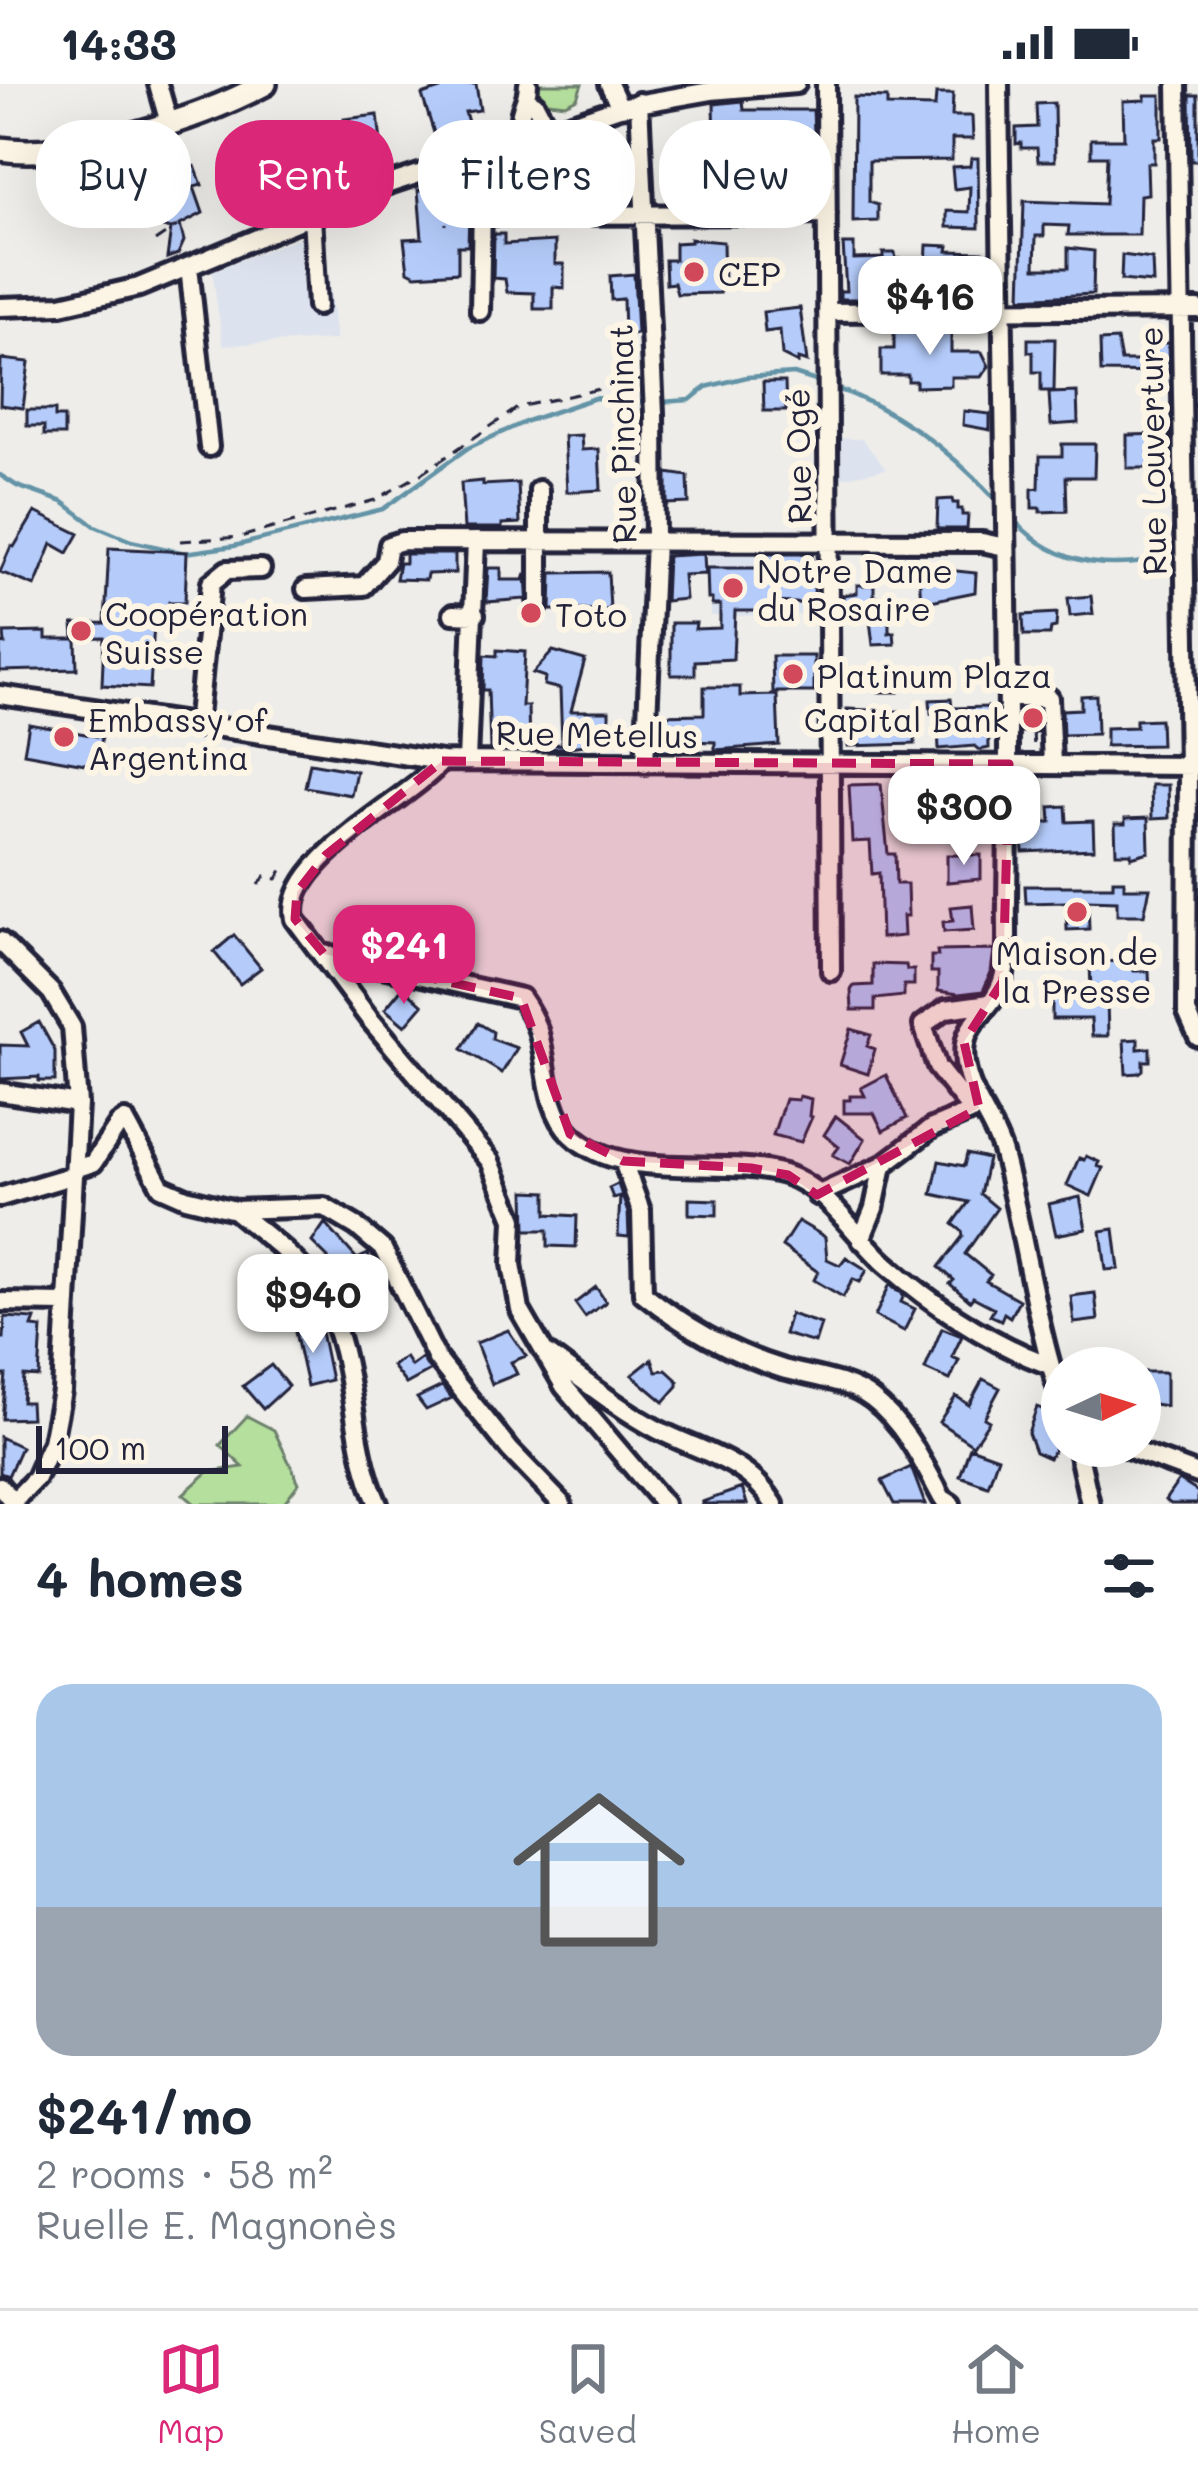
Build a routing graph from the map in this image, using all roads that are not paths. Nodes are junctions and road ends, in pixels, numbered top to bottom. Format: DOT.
graph roads {
  1 [pos="158,84"];
  2 [pos="265,84"];
  3 [pos="609,84"];
  4 [pos="796,84"];
  5 [pos="826,84"];
  6 [pos="999,84"];
  7 [pos="1177,84"];
  8 [pos="528,92"];
  9 [pos="639,102"];
  10 [pos="620,106"];
  11 [pos="168,120"];
  12 [pos="178,120"];
  13 [pos="518,120"];
  14 [pos="543,120"];
  15 [pos="576,120"];
  16 [pos="826,120"];
  17 [pos="0,149"];
  18 [pos="36,150"];
  19 [pos="635,212"];
  20 [pos="644,212"];
  21 [pos="659,212"];
  22 [pos="281,228"];
  23 [pos="313,228"];
  24 [pos="483,228"];
  25 [pos="827,228"];
  26 [pos="189,267"];
  27 [pos="317,306"];
  28 [pos="0,307"];
  29 [pos="1188,309"];
  30 [pos="1002,310"];
  31 [pos="480,311"];
  32 [pos="827,312"];
  33 [pos="208,447"];
  34 [pos="539,490"];
  35 [pos="476,541"];
  36 [pos="539,541"];
  37 [pos="655,541"];
  38 [pos="828,542"];
  39 [pos="1005,547"];
  40 [pos="260,569"];
  41 [pos="306,589"];
  42 [pos="539,605"];
  43 [pos="453,614"];
  44 [pos="475,615"];
  45 [pos="0,695"];
  46 [pos="1009,698"];
  47 [pos="196,727"];
  48 [pos="442,761"];
  49 [pos="467,761"];
  50 [pos="645,764"];
  51 [pos="829,764"];
  52 [pos="1009,764"];
  53 [pos="1043,764"];
  54 [pos="1193,766"];
  55 [pos="0,941"];
  56 [pos="324,954"];
  57 [pos="831,971"];
  58 [pos="991,1003"];
  59 [pos="1195,1034"];
  60 [pos="0,1092"];
  61 [pos="78,1104"];
  62 [pos="975,1110"];
  63 [pos="623,1161"];
  64 [pos="884,1165"];
  65 [pos="74,1172"];
  66 [pos="817,1195"];
  67 [pos="0,1197"];
  68 [pos="235,1210"];
  69 [pos="861,1240"];
  70 [pos="0,1302"];
  71 [pos="65,1304"];
  72 [pos="1045,1347"];
  73 [pos="543,1350"];
  74 [pos="1041,1361"];
  75 [pos="1161,1460"];
  76 [pos="1082,1467"];
  77 [pos="1198,1474"];
  78 [pos="0,1486"];
  79 [pos="18,1502"];
  80 [pos="378,1504"];
  81 [pos="562,1504"];
  82 [pos="664,1504"];
  83 [pos="774,1504"];
  84 [pos="951,1504"];
  85 [pos="1090,1504"];
  1 -- 11 [label="street"];
  2 -- 12 [label="main road"];
  3 -- 10 [label="street"];
  4 -- 9 [label="street"];
  5 -- 16 [label="street, Rue Ogé"];
  6 -- 30 [label="street"];
  7 -- 29 [label="street, Rue Louverture"];
  8 -- 13 [label="street"];
  8 -- 14 [label="street"];
  9 -- 10 [label="street"];
  9 -- 20 [label="street, Rue Pinchinat"];
  10 -- 15 [label="street"];
  17 -- 18 [label="main road"];
  19 -- 20 [label="street"];
  20 -- 21 [label="street"];
  20 -- 37 [label="street, Rue Pinchinat"];
  22 -- 26 [label="street"];
  23 -- 27 [label="street"];
  24 -- 31 [label="street"];
  25 -- 32 [label="street, Rue Ogé"];
  26 -- 28 [label="street"];
  26 -- 33 [label="street"];
  29 -- 30 [label="street"];
  29 -- 54 [label="street, Rue Louverture"];
  30 -- 32 [label="street"];
  30 -- 39 [label="street"];
  32 -- 38 [label="street, Rue Ogé"];
  34 -- 36 [label="street"];
  35 -- 36 [label="street"];
  35 -- 41 [label="street"];
  35 -- 44 [label="street"];
  36 -- 37 [label="street"];
  36 -- 42 [label="street"];
  37 -- 38 [label="street"];
  37 -- 50 [label="street, Rue Pinchinat"];
  38 -- 39 [label="street"];
  38 -- 51 [label="street, Rue Ogé"];
  39 -- 46 [label="street"];
  40 -- 47 [label="street"];
  43 -- 44 [label="street"];
  44 -- 49 [label="street"];
  45 -- 47 [label="street, Rue Metellus"];
  46 -- 52 [label="street"];
  46 -- 53 [label="street"];
  47 -- 48 [label="street, Rue Metellus"];
  48 -- 49 [label="street, Rue Metellus"];
  48 -- 56 [label="street"];
  49 -- 50 [label="street, Rue Metellus"];
  50 -- 51 [label="street, Rue Metellus"];
  51 -- 52 [label="street, Rue Metellus"];
  51 -- 57 [label="street, Rue Ogé"];
  52 -- 53 [label="street, Rue Metellus"];
  52 -- 58 [label="street"];
  53 -- 54 [label="street, Rue Metellus"];
  54 -- 59 [label="street, Rue Louverture"];
  55 -- 61 [label="street"];
  56 -- 63 [label="street"];
  56 -- 73 [label="street"];
  58 -- 62 [label="street"];
  58 -- 62 [label="street"];
  60 -- 61 [label="street"];
  61 -- 65 [label="street"];
  62 -- 64 [label="street"];
  62 -- 72 [label="street"];
  63 -- 66 [label="street"];
  63 -- 84 [label="street"];
  64 -- 66 [label="street"];
  64 -- 69 [label="street"];
  65 -- 67 [label="street"];
  65 -- 68 [label="street"];
  65 -- 71 [label="street"];
  66 -- 69 [label="street"];
  68 -- 80 [label="street"];
  68 -- 81 [label="street"];
  69 -- 74 [label="street"];
  70 -- 71 [label="street"];
  71 -- 79 [label="street"];
  73 -- 82 [label="street"];
  73 -- 83 [label="street"];
  75 -- 77 [label="street"];
  76 -- 85 [label="street"];
  78 -- 79 [label="street"];
}
